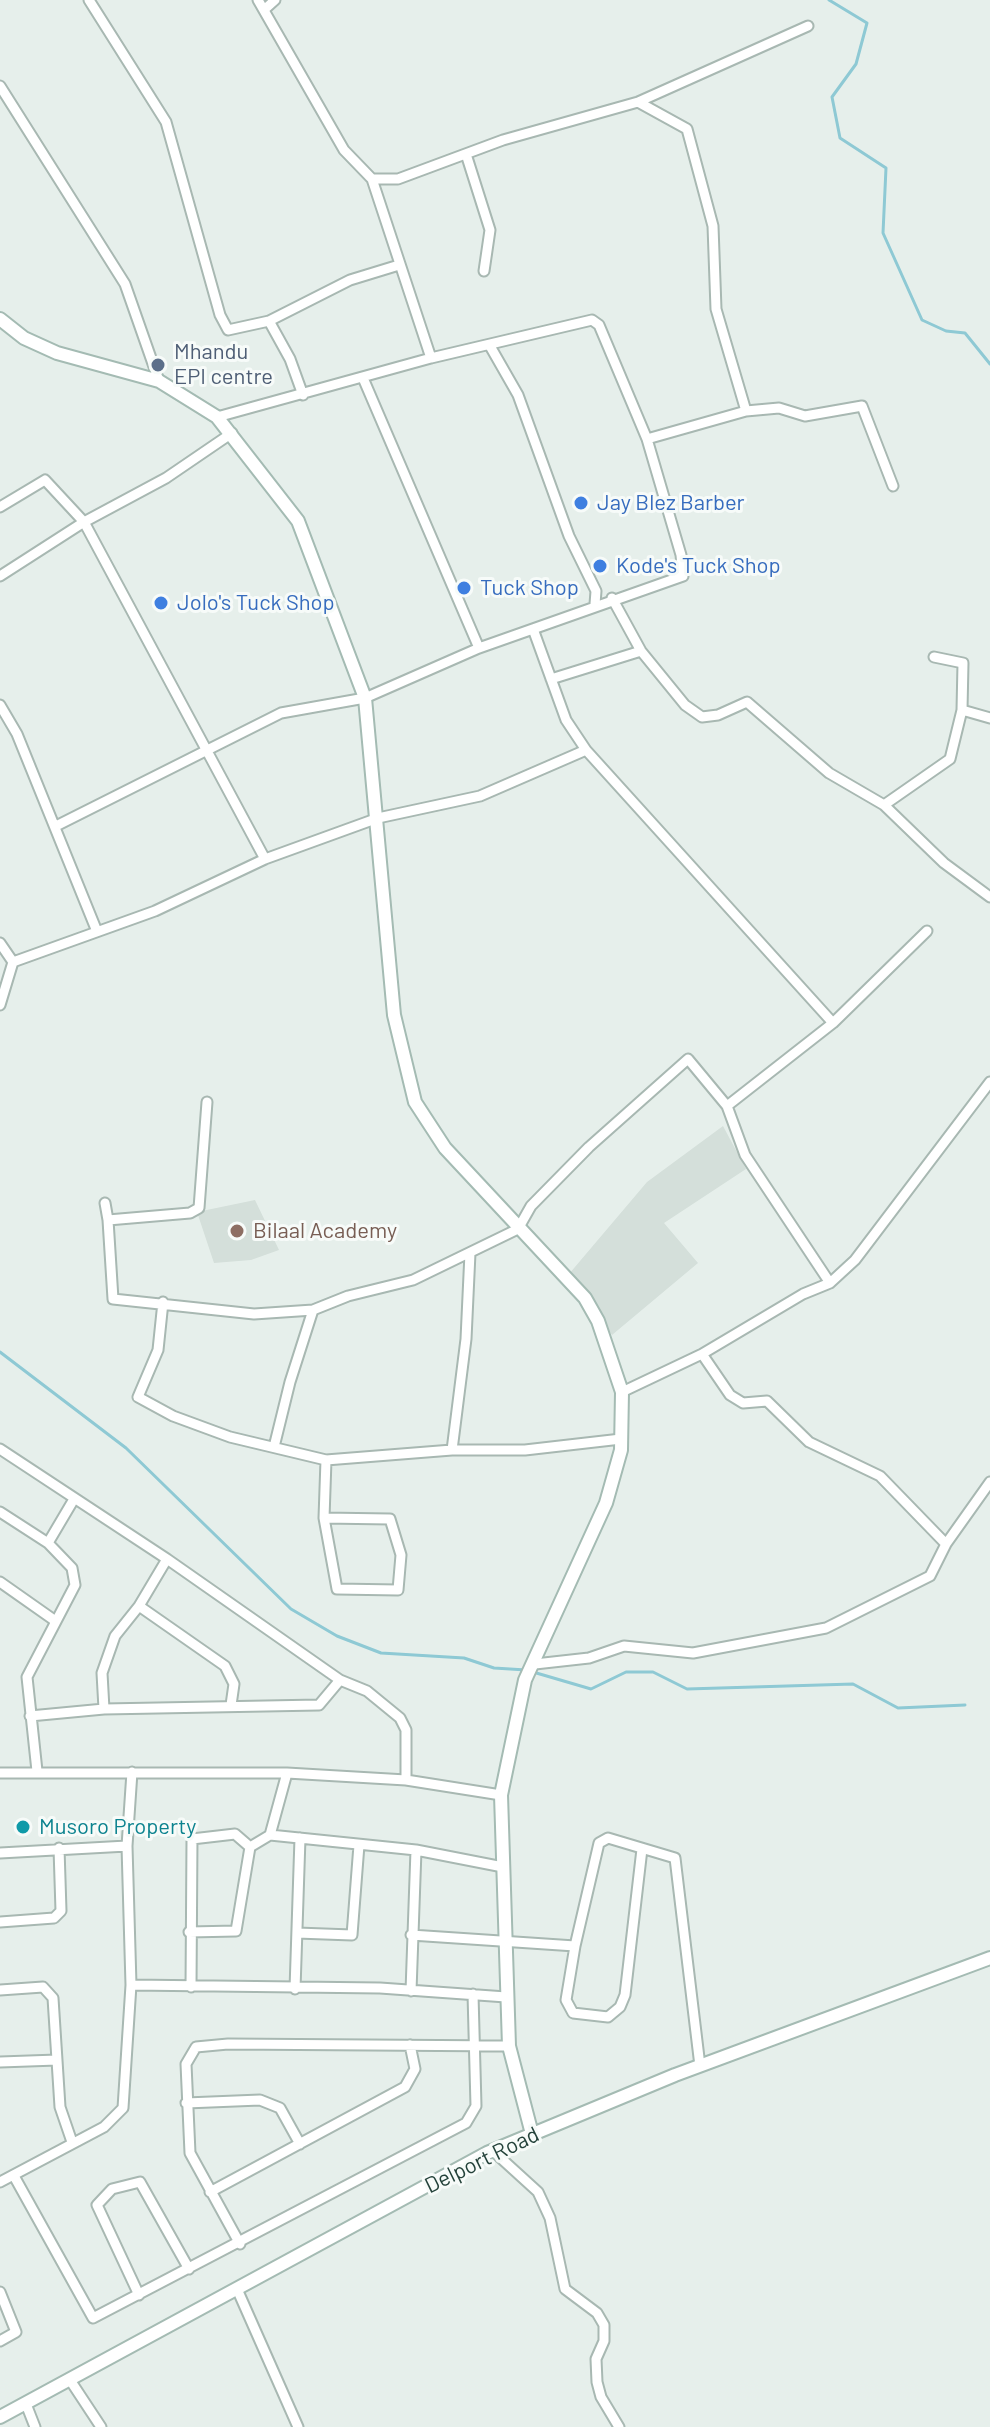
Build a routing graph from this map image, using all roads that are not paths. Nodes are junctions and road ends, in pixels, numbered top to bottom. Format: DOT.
graph roads {
  1 [pos="89,0"];
  2 [pos="258,0"];
  3 [pos="275,0"];
  4 [pos="265,9"];
  5 [pos="808,26"];
  6 [pos="0,86"];
  7 [pos="638,102"];
  8 [pos="466,154"];
  9 [pos="372,179"];
  10 [pos="399,265"];
  11 [pos="484,271"];
  12 [pos="0,319"];
  13 [pos="269,321"];
  14 [pos="490,346"];
  15 [pos="431,358"];
  16 [pos="363,378"];
  17 [pos="159,381"];
  18 [pos="303,395"];
  19 [pos="746,411"];
  20 [pos="217,417"];
  21 [pos="232,433"];
  22 [pos="647,439"];
  23 [pos="893,486"];
  24 [pos="0,507"];
  25 [pos="84,522"];
  26 [pos="0,576"];
  27 [pos="612,598"];
  28 [pos="595,604"];
  29 [pos="533,629"];
  30 [pos="479,648"];
  31 [pos="641,651"];
  32 [pos="934,657"];
  33 [pos="551,679"];
  34 [pos="365,698"];
  35 [pos="0,705"];
  36 [pos="962,710"];
  37 [pos="990,718"];
  38 [pos="586,750"];
  39 [pos="205,753"];
  40 [pos="884,805"];
  41 [pos="378,818"];
  42 [pos="56,826"];
  43 [pos="265,859"];
  44 [pos="990,897"];
  45 [pos="96,929"];
  46 [pos="927,931"];
  47 [pos="0,943"];
  48 [pos="13,962"];
  49 [pos="0,1005"];
  50 [pos="833,1023"];
  51 [pos="990,1082"];
  52 [pos="207,1102"];
  53 [pos="727,1106"];
  54 [pos="105,1203"];
  55 [pos="108,1220"];
  56 [pos="518,1229"];
  57 [pos="470,1253"];
  58 [pos="830,1283"];
  59 [pos="163,1302"];
  60 [pos="313,1310"];
  61 [pos="702,1354"];
  62 [pos="622,1392"];
  63 [pos="621,1439"];
  64 [pos="274,1447"];
  65 [pos="0,1449"];
  66 [pos="452,1450"];
  67 [pos="326,1460"];
  68 [pos="990,1482"];
  69 [pos="74,1499"];
  70 [pos="0,1512"];
  71 [pos="324,1518"];
  72 [pos="48,1543"];
  73 [pos="946,1544"];
  74 [pos="167,1559"];
  75 [pos="0,1582"];
  76 [pos="139,1606"];
  77 [pos="54,1620"];
  78 [pos="535,1664"];
  79 [pos="340,1680"];
  80 [pos="231,1705"];
  81 [pos="104,1709"];
  82 [pos="30,1716"];
  83 [pos="37,1771"];
  84 [pos="132,1772"];
  85 [pos="0,1773"];
  86 [pos="287,1773"];
  87 [pos="406,1780"];
  88 [pos="501,1795"];
  89 [pos="270,1835"];
  90 [pos="300,1838"];
  91 [pos="359,1845"];
  92 [pos="127,1846"];
  93 [pos="250,1847"];
  94 [pos="59,1848"];
  95 [pos="642,1849"];
  96 [pos="416,1850"];
  97 [pos="0,1853"];
  98 [pos="503,1867"];
  99 [pos="0,1922"];
  100 [pos="189,1932"];
  101 [pos="297,1933"];
  102 [pos="411,1935"];
  103 [pos="504,1938"];
  104 [pos="575,1946"];
  105 [pos="990,1958"];
  106 [pos="131,1985"];
  107 [pos="191,1987"];
  108 [pos="295,1989"];
  109 [pos="0,1990"];
  110 [pos="411,1991"];
  111 [pos="473,1994"];
  112 [pos="506,1997"];
  113 [pos="410,2045"];
  114 [pos="509,2046"];
  115 [pos="474,2048"];
  116 [pos="57,2060"];
  117 [pos="0,2062"];
  118 [pos="700,2066"];
  119 [pos="186,2103"];
  120 [pos="532,2134"];
  121 [pos="72,2142"];
  122 [pos="300,2144"];
  123 [pos="493,2151"];
  124 [pos="14,2176"];
  125 [pos="0,2182"];
  126 [pos="210,2192"];
  127 [pos="240,2244"];
  128 [pos="189,2269"];
  129 [pos="237,2289"];
  130 [pos="0,2292"];
  131 [pos="139,2295"];
  132 [pos="0,2341"];
  133 [pos="70,2380"];
  134 [pos="26,2404"];
  135 [pos="0,2417"];
  136 [pos="35,2427"];
  137 [pos="101,2427"];
  138 [pos="298,2427"];
  139 [pos="619,2427"];
  1 -- 13 [label="street"];
  2 -- 4 [label="street"];
  3 -- 4 [label="street"];
  4 -- 9 [label="street"];
  5 -- 7 [label="street"];
  6 -- 17 [label="street"];
  7 -- 8 [label="street"];
  7 -- 19 [label="street"];
  8 -- 9 [label="street"];
  8 -- 11 [label="street"];
  9 -- 10 [label="street"];
  10 -- 13 [label="street"];
  10 -- 15 [label="street"];
  12 -- 17 [label="street"];
  13 -- 18 [label="street"];
  14 -- 15 [label="street"];
  14 -- 22 [label="street"];
  14 -- 28 [label="street"];
  15 -- 16 [label="street"];
  16 -- 18 [label="street"];
  16 -- 30 [label="street"];
  17 -- 20 [label="street"];
  18 -- 20 [label="street"];
  19 -- 22 [label="street"];
  19 -- 23 [label="street"];
  20 -- 21 [label="street"];
  21 -- 25 [label="street"];
  21 -- 34 [label="street"];
  22 -- 27 [label="street"];
  24 -- 25 [label="street"];
  25 -- 26 [label="street"];
  25 -- 39 [label="street"];
  27 -- 28 [label="street"];
  27 -- 31 [label="street"];
  28 -- 29 [label="street"];
  29 -- 30 [label="street"];
  29 -- 33 [label="street"];
  30 -- 34 [label="street"];
  31 -- 33 [label="street"];
  31 -- 40 [label="street"];
  32 -- 36 [label="street"];
  33 -- 38 [label="street"];
  34 -- 39 [label="street"];
  34 -- 41 [label="street"];
  35 -- 42 [label="street"];
  36 -- 37 [label="street"];
  36 -- 40 [label="street"];
  38 -- 41 [label="street"];
  38 -- 50 [label="street"];
  39 -- 42 [label="street"];
  39 -- 43 [label="street"];
  40 -- 44 [label="street"];
  41 -- 43 [label="street"];
  41 -- 56 [label="street"];
  42 -- 45 [label="street"];
  43 -- 45 [label="street"];
  45 -- 48 [label="street"];
  46 -- 50 [label="street"];
  47 -- 48 [label="street"];
  48 -- 49 [label="street"];
  50 -- 53 [label="street"];
  51 -- 58 [label="street"];
  52 -- 55 [label="street"];
  53 -- 56 [label="street"];
  53 -- 58 [label="street"];
  54 -- 55 [label="street"];
  55 -- 59 [label="street"];
  56 -- 57 [label="street"];
  56 -- 62 [label="street"];
  57 -- 60 [label="street"];
  57 -- 66 [label="street"];
  58 -- 61 [label="street"];
  59 -- 60 [label="street"];
  59 -- 64 [label="street"];
  60 -- 64 [label="street"];
  61 -- 62 [label="street"];
  61 -- 73 [label="street"];
  62 -- 63 [label="street"];
  63 -- 66 [label="street"];
  63 -- 78 [label="street"];
  64 -- 67 [label="street"];
  65 -- 69 [label="street"];
  66 -- 67 [label="street"];
  67 -- 71 [label="street"];
  68 -- 73 [label="street"];
  69 -- 72 [label="street"];
  69 -- 74 [label="street"];
  70 -- 72 [label="street"];
  71 -- 71 [label="street"];
  72 -- 77 [label="street"];
  73 -- 78 [label="street"];
  74 -- 76 [label="street"];
  74 -- 79 [label="street"];
  75 -- 77 [label="street"];
  76 -- 80 [label="street"];
  76 -- 81 [label="street"];
  77 -- 82 [label="street"];
  78 -- 88 [label="street"];
  79 -- 80 [label="street"];
  79 -- 87 [label="street"];
  80 -- 81 [label="street"];
  81 -- 82 [label="street"];
  82 -- 83 [label="street"];
  83 -- 84 [label="street"];
  83 -- 85 [label="street"];
  84 -- 86 [label="street"];
  84 -- 92 [label="street"];
  86 -- 87 [label="street"];
  86 -- 89 [label="street"];
  87 -- 88 [label="street"];
  88 -- 98 [label="street"];
  89 -- 90 [label="street"];
  89 -- 93 [label="street"];
  90 -- 91 [label="street"];
  90 -- 101 [label="street"];
  91 -- 96 [label="street"];
  91 -- 101 [label="street"];
  92 -- 94 [label="street"];
  92 -- 106 [label="street"];
  93 -- 100 [label="street"];
  93 -- 100 [label="street"];
  94 -- 97 [label="street"];
  94 -- 99 [label="street"];
  95 -- 104 [label="street"];
  95 -- 104 [label="street"];
  95 -- 118 [label="street"];
  96 -- 98 [label="street"];
  96 -- 102 [label="street"];
  98 -- 103 [label="street"];
  100 -- 107 [label="street"];
  101 -- 108 [label="street"];
  102 -- 103 [label="street"];
  102 -- 110 [label="street"];
  103 -- 104 [label="street"];
  103 -- 112 [label="street"];
  105 -- 118 [label="street, Delport Road"];
  106 -- 107 [label="street"];
  106 -- 121 [label="street"];
  107 -- 108 [label="street"];
  108 -- 110 [label="street"];
  109 -- 116 [label="street"];
  110 -- 111 [label="street"];
  111 -- 112 [label="street"];
  111 -- 115 [label="street"];
  112 -- 114 [label="street"];
  113 -- 115 [label="street"];
  113 -- 119 [label="street"];
  113 -- 122 [label="street"];
  114 -- 115 [label="street"];
  114 -- 120 [label="street"];
  115 -- 127 [label="street"];
  116 -- 117 [label="street"];
  116 -- 121 [label="street"];
  118 -- 120 [label="street, Delport Road"];
  119 -- 122 [label="street"];
  119 -- 126 [label="street"];
  120 -- 123 [label="street, Delport Road"];
  121 -- 124 [label="street"];
  122 -- 126 [label="street"];
  123 -- 129 [label="street, Delport Road"];
  123 -- 139 [label="street"];
  124 -- 125 [label="street"];
  124 -- 131 [label="street"];
  126 -- 127 [label="street"];
  127 -- 128 [label="street"];
  128 -- 131 [label="street"];
  128 -- 131 [label="street"];
  129 -- 133 [label="street, Delport Road"];
  129 -- 138 [label="street"];
  130 -- 132 [label="street"];
  133 -- 134 [label="street, Delport Road"];
  133 -- 137 [label="street"];
  134 -- 135 [label="street, Delport Road"];
  134 -- 136 [label="street"];
}
